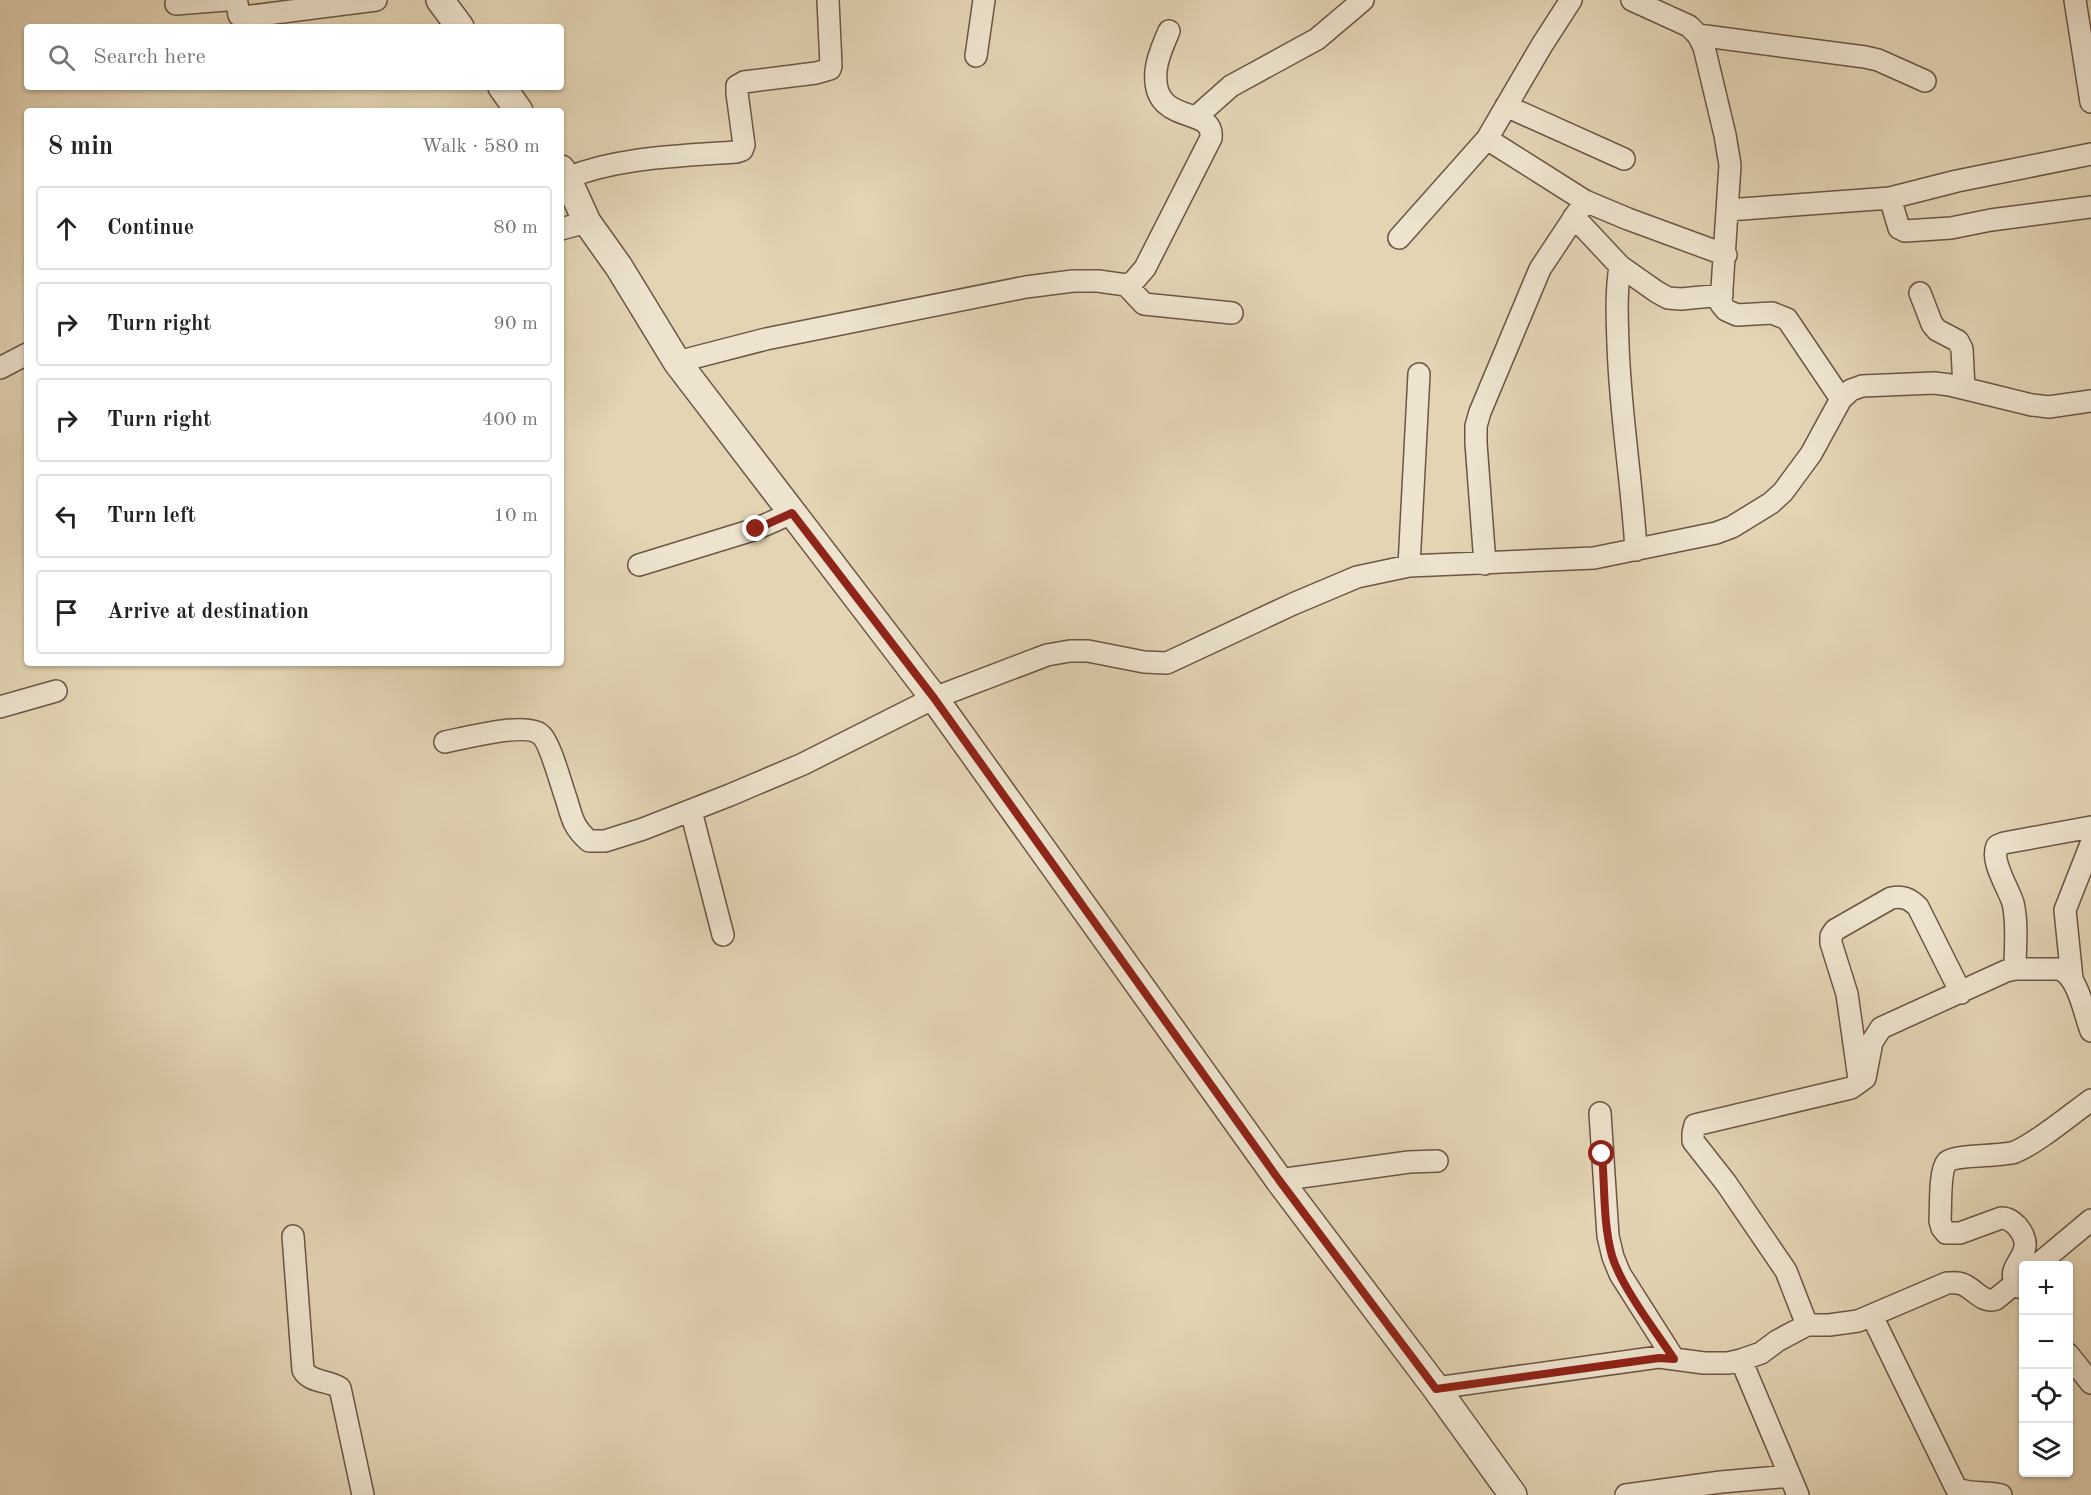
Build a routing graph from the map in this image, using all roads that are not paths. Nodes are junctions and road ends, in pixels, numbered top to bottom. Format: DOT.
graph roads {
  1 [pos="226,0"];
  2 [pos="232,0"];
  3 [pos="376,0"];
  4 [pos="440,0"];
  5 [pos="828,0"];
  6 [pos="984,0"];
  7 [pos="1363,0"];
  8 [pos="1571,0"];
  9 [pos="1632,0"];
  10 [pos="2074,0"];
  11 [pos="176,4"];
  12 [pos="458,24"];
  13 [pos="1169,31"];
  14 [pos="1698,35"];
  15 [pos="976,56"];
  16 [pos="2088,70"];
  17 [pos="1925,81"];
  18 [pos="504,90"];
  19 [pos="2091,102"];
  20 [pos="1506,106"];
  21 [pos="517,108"];
  22 [pos="1196,117"];
  23 [pos="1487,139"];
  24 [pos="2091,153"];
  25 [pos="1624,159"];
  26 [pos="564,174"];
  27 [pos="1890,198"];
  28 [pos="2091,207"];
  29 [pos="1580,209"];
  30 [pos="1728,210"];
  31 [pos="587,222"];
  32 [pos="564,228"];
  33 [pos="1399,238"];
  34 [pos="1726,255"];
  35 [pos="1620,266"];
  36 [pos="1126,285"];
  37 [pos="1920,293"];
  38 [pos="1722,295"];
  39 [pos="1232,313"];
  40 [pos="24,356"];
  41 [pos="677,362"];
  42 [pos="0,368"];
  43 [pos="1419,374"];
  44 [pos="1964,388"];
  45 [pos="1841,399"];
  46 [pos="2091,401"];
  47 [pos="792,513"];
  48 [pos="1636,550"];
  49 [pos="1485,564"];
  50 [pos="639,565"];
  51 [pos="1408,566"];
  52 [pos="56,691"];
  53 [pos="934,698"];
  54 [pos="0,707"];
  55 [pos="445,742"];
  56 [pos="691,811"];
  57 [pos="2091,827"];
  58 [pos="2091,844"];
  59 [pos="723,935"];
  60 [pos="2015,969"];
  61 [pos="2072,979"];
  62 [pos="1961,993"];
  63 [pos="2091,1031"];
  64 [pos="1860,1083"];
  65 [pos="2091,1100"];
  66 [pos="1600,1113"];
  67 [pos="1437,1161"];
  68 [pos="1279,1180"];
  69 [pos="2091,1220"];
  70 [pos="292,1236"];
  71 [pos="2019,1261"];
  72 [pos="2042,1261"];
  73 [pos="2019,1262"];
  74 [pos="2019,1281"];
  75 [pos="2019,1285"];
  76 [pos="1872,1316"];
  77 [pos="1807,1325"];
  78 [pos="1674,1359"];
  79 [pos="1741,1360"];
  80 [pos="2073,1360"];
  81 [pos="2091,1383"];
  82 [pos="1436,1389"];
  83 [pos="1794,1486"];
  84 [pos="363,1495"];
  85 [pos="1513,1495"];
  86 [pos="1626,1495"];
  87 [pos="2001,1495"];
  1 -- 11 [label="street"];
  2 -- 3 [label="street"];
  4 -- 12 [label="street"];
  5 -- 26 [label="street"];
  6 -- 15 [label="street"];
  7 -- 22 [label="street"];
  8 -- 20 [label="street"];
  9 -- 14 [label="street"];
  10 -- 16 [label="street"];
  13 -- 22 [label="street"];
  14 -- 17 [label="street"];
  14 -- 30 [label="street"];
  16 -- 19 [label="street"];
  18 -- 21 [label="street"];
  20 -- 23 [label="street"];
  20 -- 25 [label="street"];
  22 -- 36 [label="street"];
  23 -- 29 [label="street"];
  23 -- 33 [label="street"];
  24 -- 27 [label="street"];
  26 -- 31 [label="street"];
  27 -- 28 [label="street"];
  27 -- 30 [label="street"];
  29 -- 34 [label="street"];
  29 -- 35 [label="street"];
  29 -- 49 [label="street"];
  30 -- 34 [label="street"];
  31 -- 32 [label="street"];
  31 -- 41 [label="street"];
  34 -- 38 [label="street"];
  35 -- 38 [label="street"];
  35 -- 48 [label="street"];
  36 -- 39 [label="street"];
  36 -- 41 [label="street"];
  37 -- 44 [label="street"];
  38 -- 45 [label="street"];
  40 -- 42 [label="street"];
  41 -- 47 [label="street"];
  43 -- 51 [label="street"];
  44 -- 45 [label="street"];
  44 -- 46 [label="street"];
  45 -- 48 [label="street"];
  47 -- 50 [label="street"];
  47 -- 53 [label="street"];
  48 -- 49 [label="street"];
  49 -- 51 [label="street"];
  51 -- 53 [label="street"];
  52 -- 54 [label="street"];
  53 -- 56 [label="street"];
  53 -- 68 [label="street"];
  55 -- 56 [label="street"];
  56 -- 59 [label="street"];
  57 -- 60 [label="street"];
  58 -- 61 [label="street"];
  60 -- 61 [label="street"];
  60 -- 62 [label="street"];
  61 -- 63 [label="street"];
  62 -- 64 [label="street"];
  62 -- 64 [label="street"];
  64 -- 77 [label="street"];
  65 -- 71 [label="street"];
  66 -- 78 [label="street"];
  67 -- 68 [label="street"];
  68 -- 82 [label="street"];
  69 -- 72 [label="street"];
  70 -- 84 [label="street"];
  73 -- 74 [label="street"];
  75 -- 76 [label="street"];
  76 -- 77 [label="street"];
  76 -- 87 [label="street"];
  77 -- 79 [label="street"];
  78 -- 79 [label="street"];
  78 -- 82 [label="street"];
  79 -- 83 [label="street"];
  80 -- 81 [label="street"];
  82 -- 85 [label="street"];
  83 -- 86 [label="street"];
}
